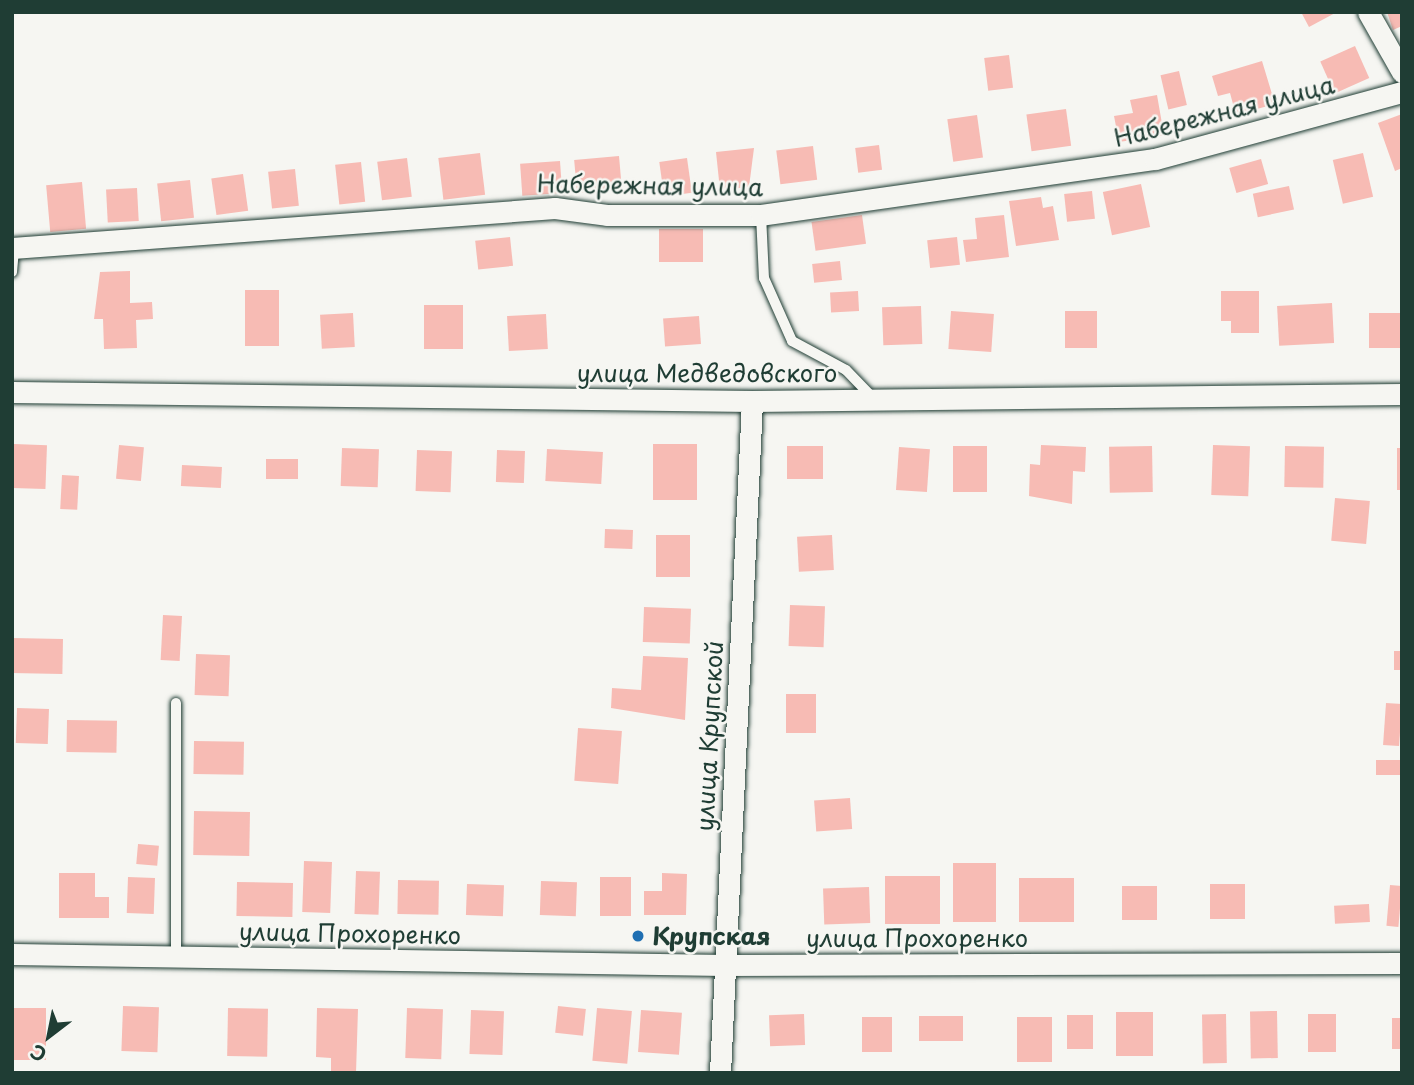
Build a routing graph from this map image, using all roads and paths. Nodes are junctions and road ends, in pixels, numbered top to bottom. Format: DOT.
graph roads {
  1 [pos="1368,12"];
  2 [pos="1402,72"];
  3 [pos="1402,92"];
  4 [pos="761,215"];
  5 [pos="13,248"];
  6 [pos="12,272"];
  7 [pos="12,391"];
  8 [pos="1402,394"];
  9 [pos="875,400"];
  10 [pos="752,401"];
  11 [pos="176,704"];
  12 [pos="12,954"];
  13 [pos="176,956"];
  14 [pos="1402,964"];
  15 [pos="724,965"];
  16 [pos="720,1073"];
  1 -- 2 [label="street"];
  3 -- 4 [label="street, Набережная улица"];
  4 -- 5 [label="street, Набережная улица"];
  4 -- 9 [label="lane"];
  5 -- 6 [label="lane"];
  7 -- 10 [label="street, улица Медведовского"];
  8 -- 9 [label="street, улица Медведовского"];
  9 -- 10 [label="street, улица Медведовского"];
  10 -- 15 [label="street, улица Крупской"];
  11 -- 13 [label="lane"];
  12 -- 13 [label="street, улица Прохоренко"];
  13 -- 15 [label="street, улица Прохоренко"];
  14 -- 15 [label="street, улица Прохоренко"];
  15 -- 16 [label="street, улица Крупской"];
}
